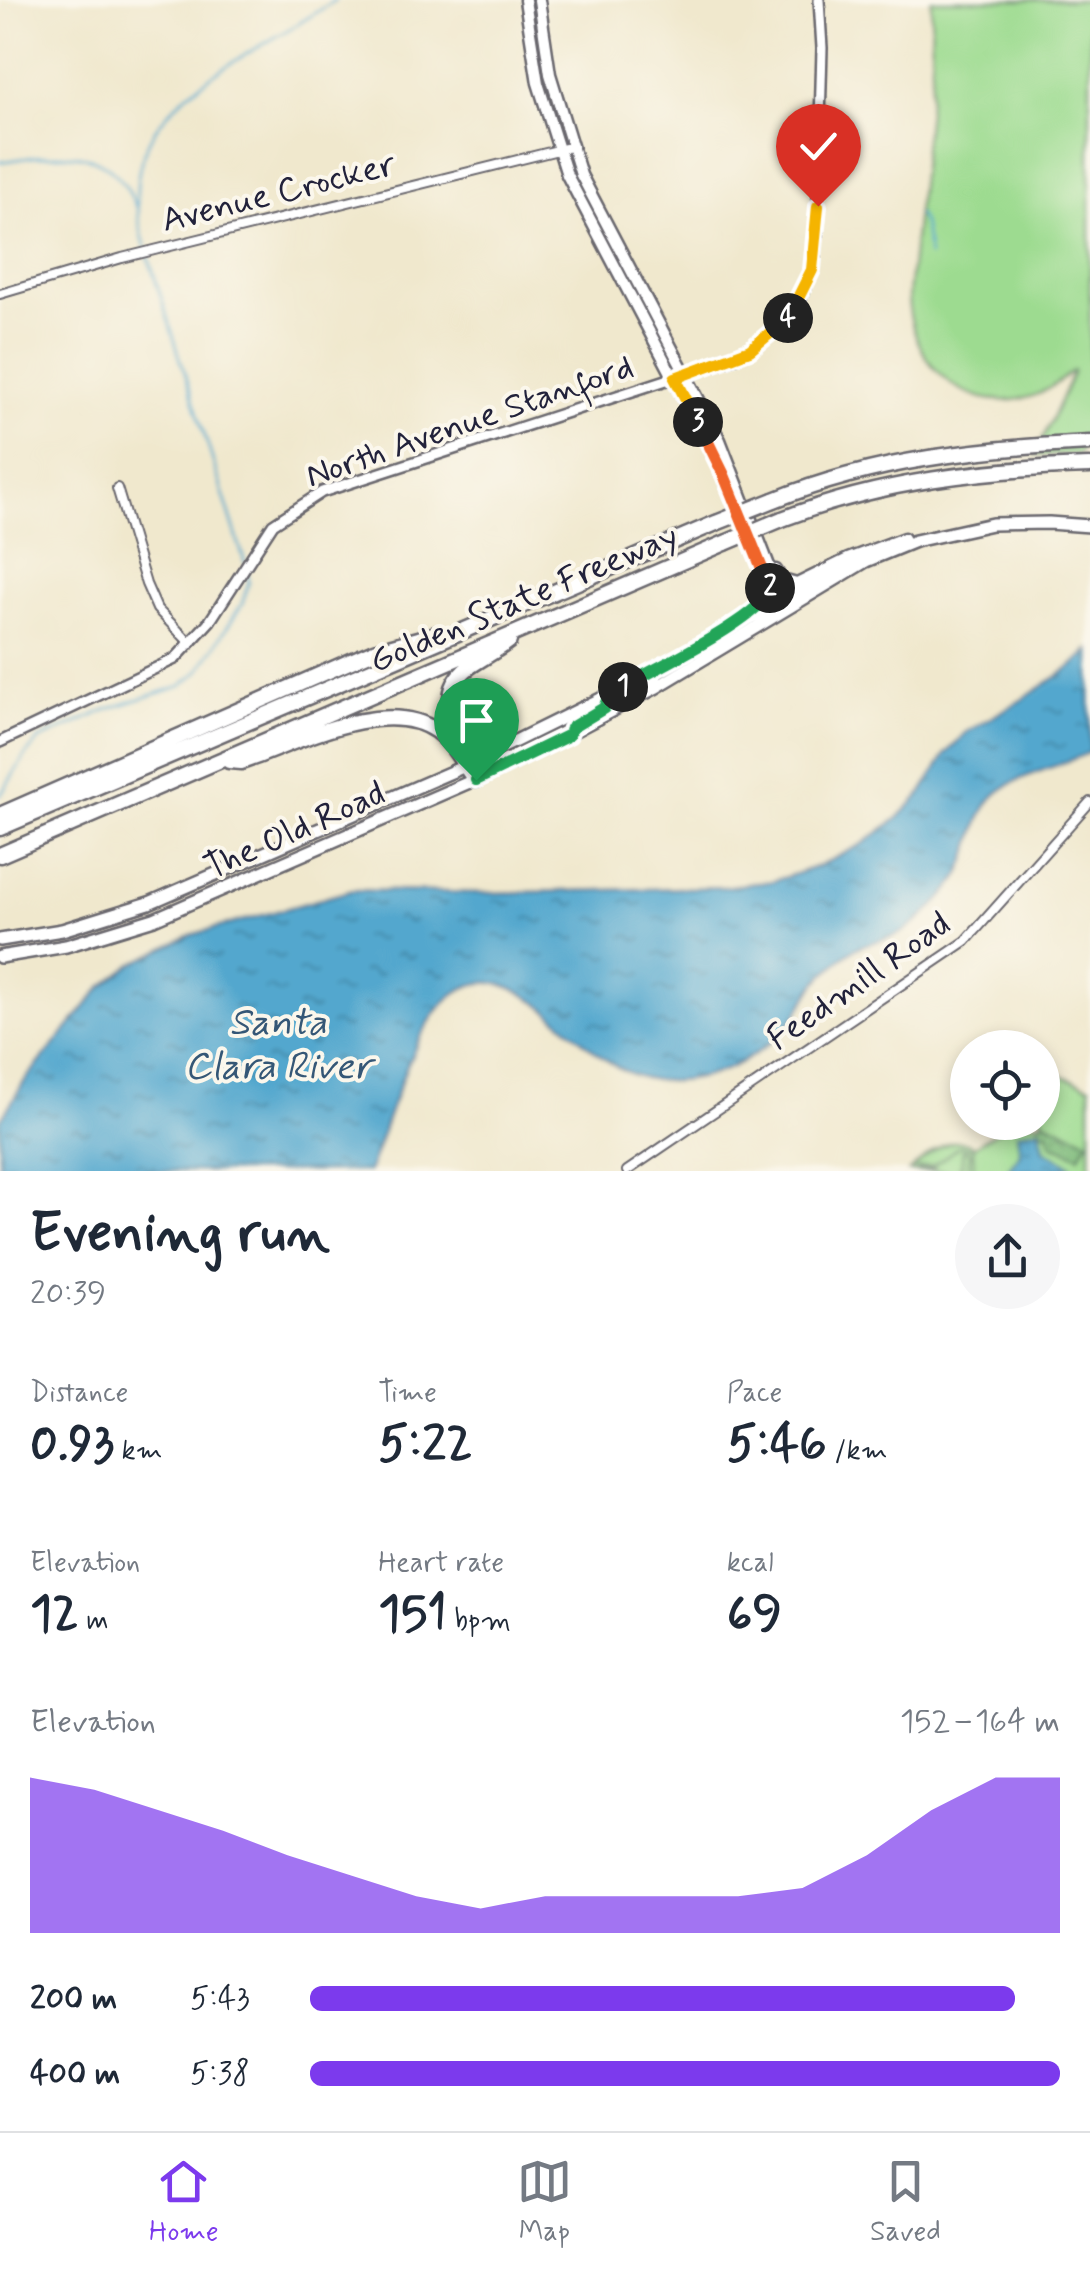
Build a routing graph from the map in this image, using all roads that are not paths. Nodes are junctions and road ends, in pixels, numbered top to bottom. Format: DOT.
graph roads {
  1 [pos="525,0"];
  2 [pos="539,0"];
  3 [pos="819,0"];
  4 [pos="570,146"];
  5 [pos="558,150"];
  6 [pos="0,294"];
  7 [pos="687,374"];
  8 [pos="675,378"];
  9 [pos="1087,443"];
  10 [pos="717,459"];
  11 [pos="1082,466"];
  12 [pos="117,488"];
  13 [pos="739,489"];
  14 [pos="1020,520"];
  15 [pos="1090,523"];
  16 [pos="904,538"];
  17 [pos="872,552"];
  18 [pos="786,603"];
  19 [pos="743,620"];
  20 [pos="525,629"];
  21 [pos="452,634"];
  22 [pos="191,644"];
  23 [pos="656,668"];
  24 [pos="609,695"];
  25 [pos="613,710"];
  26 [pos="569,735"];
  27 [pos="0,741"];
  28 [pos="218,761"];
  29 [pos="469,765"];
  30 [pos="476,780"];
  31 [pos="1090,802"];
  32 [pos="0,815"];
  33 [pos="0,828"];
  34 [pos="0,855"];
  35 [pos="0,940"];
  36 [pos="0,957"];
  37 [pos="628,1171"];
  1 -- 5 [label="main road"];
  2 -- 4 [label="main road"];
  3 -- 7 [label="street, North Avenue Stanford"];
  4 -- 5 [label="street, Avenue Crocker"];
  4 -- 7 [label="main road"];
  5 -- 6 [label="street, Avenue Crocker"];
  5 -- 8 [label="main road"];
  7 -- 8 [label="street, North Avenue Stanford"];
  7 -- 13 [label="main road"];
  8 -- 10 [label="main road"];
  8 -- 22 [label="street, North Avenue Stanford"];
  9 -- 21 [label="highway, Golden State Freeway, bridge"];
  10 -- 18 [label="main road"];
  10 -- 19 [label="main road"];
  11 -- 20 [label="highway, Golden State Freeway, bridge"];
  12 -- 22 [label="street"];
  13 -- 16 [label="main road"];
  13 -- 18 [label="main road"];
  14 -- 15 [label="main road, The Old Road"];
  14 -- 16 [label="main road, The Old Road"];
  14 -- 18 [label="main road, The Old Road"];
  16 -- 17 [label="main road, The Old Road"];
  17 -- 18 [label="main road, The Old Road"];
  18 -- 19 [label="main road, The Old Road"];
  18 -- 25 [label="main road, The Old Road"];
  19 -- 23 [label="main road, The Old Road"];
  20 -- 28 [label="highway, Golden State Freeway"];
  20 -- 29 [label="highway"];
  21 -- 32 [label="highway"];
  21 -- 33 [label="highway, Golden State Freeway"];
  22 -- 27 [label="street, North Avenue Stanford"];
  23 -- 24 [label="main road, The Old Road"];
  23 -- 25 [label="main road"];
  24 -- 26 [label="main road"];
  24 -- 29 [label="main road, The Old Road"];
  25 -- 26 [label="main road, The Old Road"];
  26 -- 30 [label="main road, The Old Road"];
  28 -- 29 [label="highway"];
  28 -- 34 [label="highway, Golden State Freeway"];
  29 -- 30 [label="highway"];
  29 -- 35 [label="main road, The Old Road"];
  30 -- 36 [label="main road, The Old Road"];
  31 -- 37 [label="street, Feedmill Road"];
}
